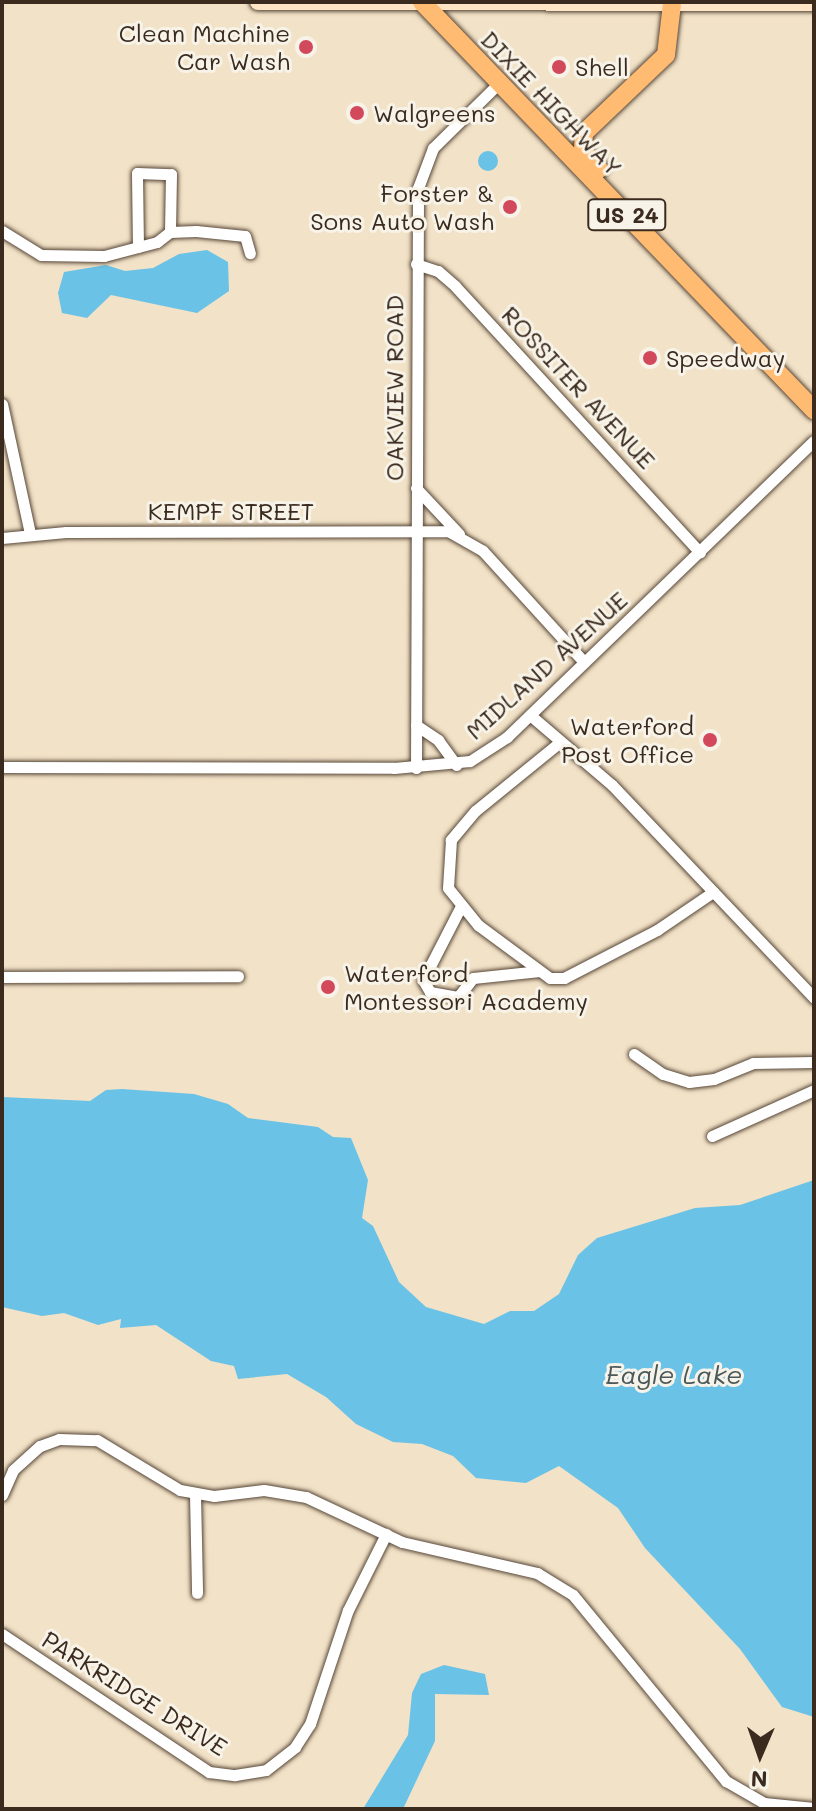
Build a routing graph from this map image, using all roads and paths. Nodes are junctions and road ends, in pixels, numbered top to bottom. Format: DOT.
graph roads {
  1 [pos="258,2"];
  2 [pos="423,3"];
  3 [pos="814,3"];
  4 [pos="672,4"];
  5 [pos="499,83"];
  6 [pos="2,231"];
  7 [pos="170,232"];
  8 [pos="138,247"];
  9 [pos="250,253"];
  10 [pos="416,264"];
  11 [pos="682,272"];
  12 [pos="2,404"];
  13 [pos="814,410"];
  14 [pos="814,441"];
  15 [pos="416,488"];
  16 [pos="30,533"];
  17 [pos="416,533"];
  18 [pos="459,535"];
  19 [pos="2,538"];
  20 [pos="700,552"];
  21 [pos="584,662"];
  22 [pos="530,715"];
  23 [pos="416,725"];
  24 [pos="560,742"];
  25 [pos="456,765"];
  26 [pos="2,767"];
  27 [pos="416,768"];
  28 [pos="713,892"];
  29 [pos="461,906"];
  30 [pos="540,971"];
  31 [pos="238,976"];
  32 [pos="2,977"];
  33 [pos="814,998"];
  34 [pos="634,1054"];
  35 [pos="814,1062"];
  36 [pos="814,1090"];
  37 [pos="712,1136"];
  38 [pos="195,1494"];
  39 [pos="2,1495"];
  40 [pos="386,1534"];
  41 [pos="197,1593"];
  42 [pos="2,1634"];
  43 [pos="814,1808"];
  1 -- 2 [label="main road"];
  2 -- 4 [label="main road"];
  2 -- 5 [label="main road, DIXIE HIGHWAY / US 24"];
  3 -- 4 [label="main road"];
  4 -- 11 [label="main road"];
  5 -- 10 [label="street, OAKVIEW ROAD"];
  5 -- 11 [label="main road, DIXIE HIGHWAY / US 24"];
  6 -- 8 [label="street"];
  7 -- 8 [label="street"];
  7 -- 8 [label="street"];
  7 -- 9 [label="street"];
  10 -- 15 [label="street, OAKVIEW ROAD"];
  10 -- 20 [label="street, ROSSITER AVENUE"];
  11 -- 13 [label="main road, DIXIE HIGHWAY / US 24"];
  12 -- 16 [label="street"];
  14 -- 20 [label="street, MIDLAND AVENUE"];
  15 -- 17 [label="street, OAKVIEW ROAD"];
  15 -- 18 [label="street"];
  16 -- 17 [label="street, KEMPF STREET"];
  16 -- 19 [label="street, KEMPF STREET"];
  17 -- 18 [label="street, KEMPF STREET"];
  17 -- 23 [label="street, OAKVIEW ROAD"];
  18 -- 21 [label="street"];
  20 -- 21 [label="street, MIDLAND AVENUE"];
  21 -- 22 [label="street, MIDLAND AVENUE"];
  22 -- 24 [label="street"];
  22 -- 25 [label="street, MIDLAND AVENUE"];
  23 -- 25 [label="street"];
  23 -- 27 [label="street, OAKVIEW ROAD"];
  24 -- 28 [label="street"];
  24 -- 29 [label="street"];
  25 -- 27 [label="street, MIDLAND AVENUE"];
  26 -- 27 [label="street, MIDLAND AVENUE"];
  28 -- 30 [label="street"];
  28 -- 33 [label="street"];
  29 -- 30 [label="street"];
  29 -- 30 [label="street"];
  31 -- 32 [label="street"];
  34 -- 35 [label="street"];
  36 -- 37 [label="street"];
  38 -- 39 [label="street"];
  38 -- 40 [label="street"];
  38 -- 41 [label="street"];
  40 -- 42 [label="street, PARKRIDGE DRIVE"];
  40 -- 43 [label="street"];
}
